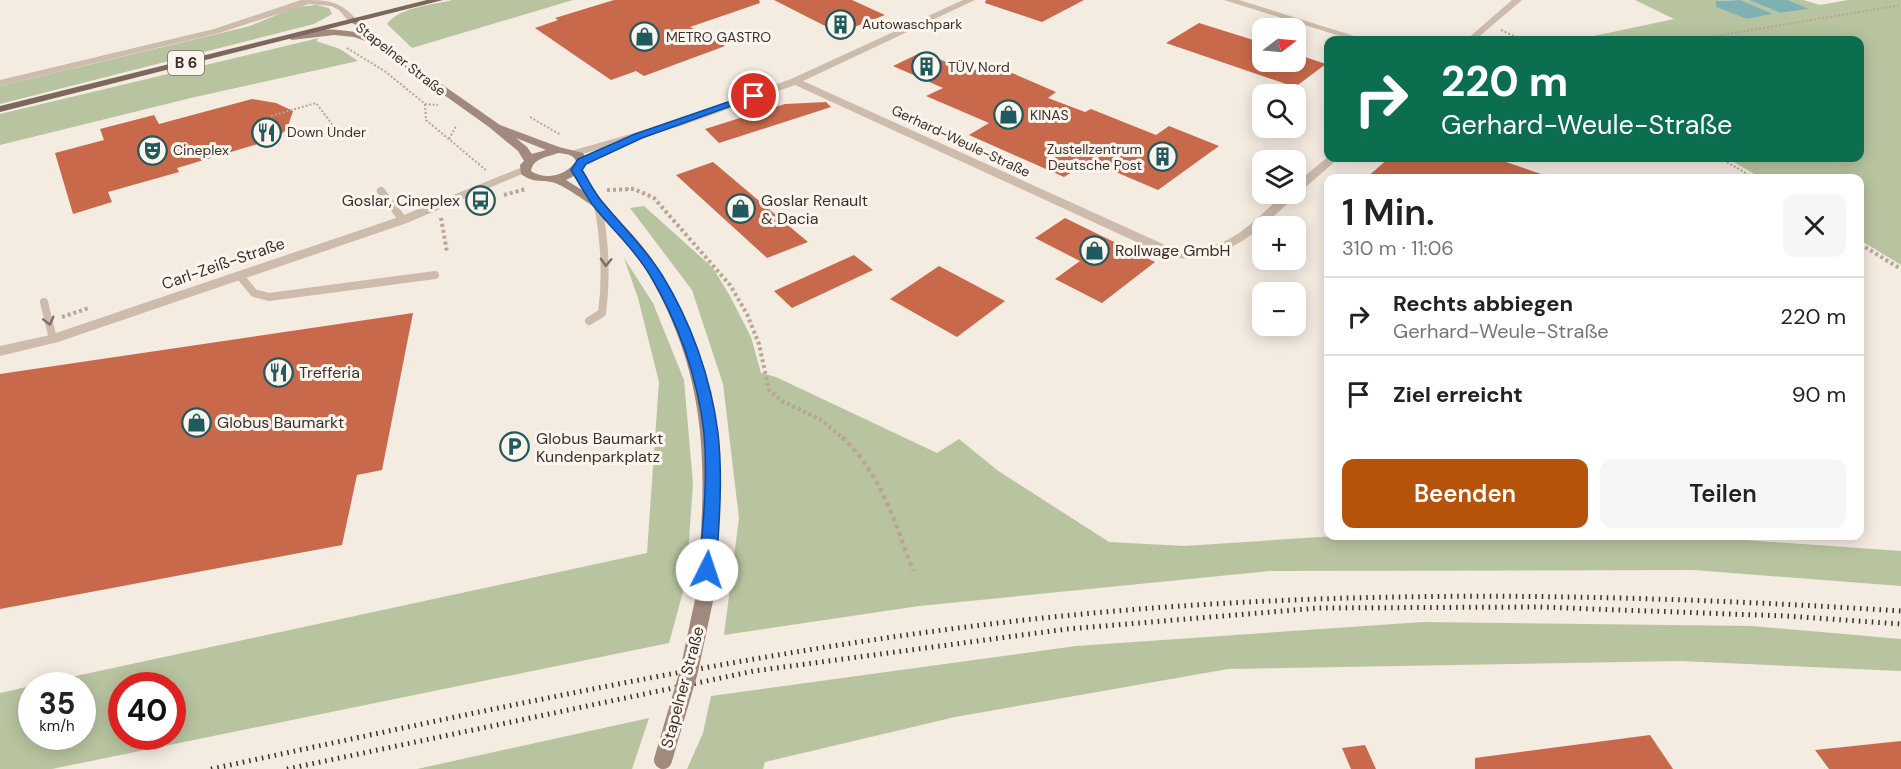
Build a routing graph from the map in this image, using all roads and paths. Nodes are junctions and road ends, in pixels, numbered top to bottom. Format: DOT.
graph roads {
  1 [pos="438,0"];
  2 [pos="970,0"];
  3 [pos="1230,0"];
  4 [pos="1517,0"];
  5 [pos="1901,5"];
  6 [pos="353,21"];
  7 [pos="1489,25"];
  8 [pos="361,34"];
  9 [pos="1349,36"];
  10 [pos="1475,36"];
  11 [pos="1513,36"];
  12 [pos="1716,36"];
  13 [pos="292,37"];
  14 [pos="374,40"];
  15 [pos="795,81"];
  16 [pos="0,83"];
  17 [pos="425,104"];
  18 [pos="0,109"];
  19 [pos="271,116"];
  20 [pos="530,117"];
  21 [pos="493,124"];
  22 [pos="456,126"];
  23 [pos="335,128"];
  24 [pos="562,135"];
  25 [pos="449,139"];
  26 [pos="569,139"];
  27 [pos="541,143"];
  28 [pos="558,150"];
  29 [pos="578,161"];
  30 [pos="1328,162"];
  31 [pos="1727,162"];
  32 [pos="528,169"];
  33 [pos="1747,174"];
  34 [pos="480,178"];
  35 [pos="555,178"];
  36 [pos="1306,181"];
  37 [pos="604,186"];
  38 [pos="608,190"];
  39 [pos="381,191"];
  40 [pos="595,200"];
  41 [pos="1279,204"];
  42 [pos="441,217"];
  43 [pos="403,220"];
  44 [pos="1864,246"];
  45 [pos="447,252"];
  46 [pos="1901,269"];
  47 [pos="435,275"];
  48 [pos="240,276"];
  49 [pos="44,302"];
  50 [pos="93,307"];
  51 [pos="49,321"];
  52 [pos="588,321"];
  53 [pos="53,339"];
  54 [pos="0,351"];
  55 [pos="913,572"];
  56 [pos="661,764"];
  1 -- 6 [label="main road, B 6"];
  2 -- 15 [label="street"];
  3 -- 9 [label="street"];
  4 -- 7 [label="street"];
  5 -- 12 [label="path"];
  6 -- 8 [label="street, Stapelner Straße"];
  6 -- 13 [label="main road, B 6"];
  6 -- 14 [label="street, Stapelner Straße"];
  6 -- 16 [label="street"];
  7 -- 10 [label="street"];
  7 -- 11 [label="path"];
  8 -- 13 [label="street"];
  8 -- 14 [label="street"];
  13 -- 18 [label="main road, B 6"];
  14 -- 21 [label="street, Stapelner Straße"];
  15 -- 29 [label="street"];
  15 -- 41 [label="street, Gerhard-Weule-Straße"];
  17 -- 25 [label="path"];
  19 -- 23 [label="path"];
  20 -- 24 [label="path"];
  21 -- 27 [label="street, Stapelner Straße"];
  21 -- 32 [label="street, Stapelner Straße"];
  22 -- 25 [label="path"];
  24 -- 26 [label="path"];
  24 -- 27 [label="path"];
  25 -- 34 [label="path"];
  27 -- 28 [label="street, Stapelner Straße"];
  28 -- 29 [label="street, Stapelner Straße"];
  28 -- 32 [label="street, Stapelner Straße"];
  29 -- 35 [label="street, Stapelner Straße"];
  29 -- 40 [label="street, Stapelner Straße"];
  30 -- 36 [label="street"];
  31 -- 33 [label="path"];
  32 -- 35 [label="street, Stapelner Straße"];
  32 -- 43 [label="street, Carl-Zeiß-Straße"];
  35 -- 40 [label="street, Stapelner Straße"];
  37 -- 38 [label="path"];
  38 -- 40 [label="path"];
  38 -- 40 [label="path"];
  38 -- 55 [label="path"];
  39 -- 43 [label="lane"];
  40 -- 52 [label="lane, one-way"];
  40 -- 56 [label="street, Stapelner Straße, bridge"];
  42 -- 45 [label="path"];
  43 -- 48 [label="street, Carl-Zeiß-Straße"];
  44 -- 46 [label="path"];
  47 -- 48 [label="lane"];
  48 -- 53 [label="street, Carl-Zeiß-Straße"];
  49 -- 51 [label="lane, one-way"];
  50 -- 51 [label="path"];
  51 -- 53 [label="lane"];
  53 -- 54 [label="street, Carl-Zeiß-Straße"];
}
